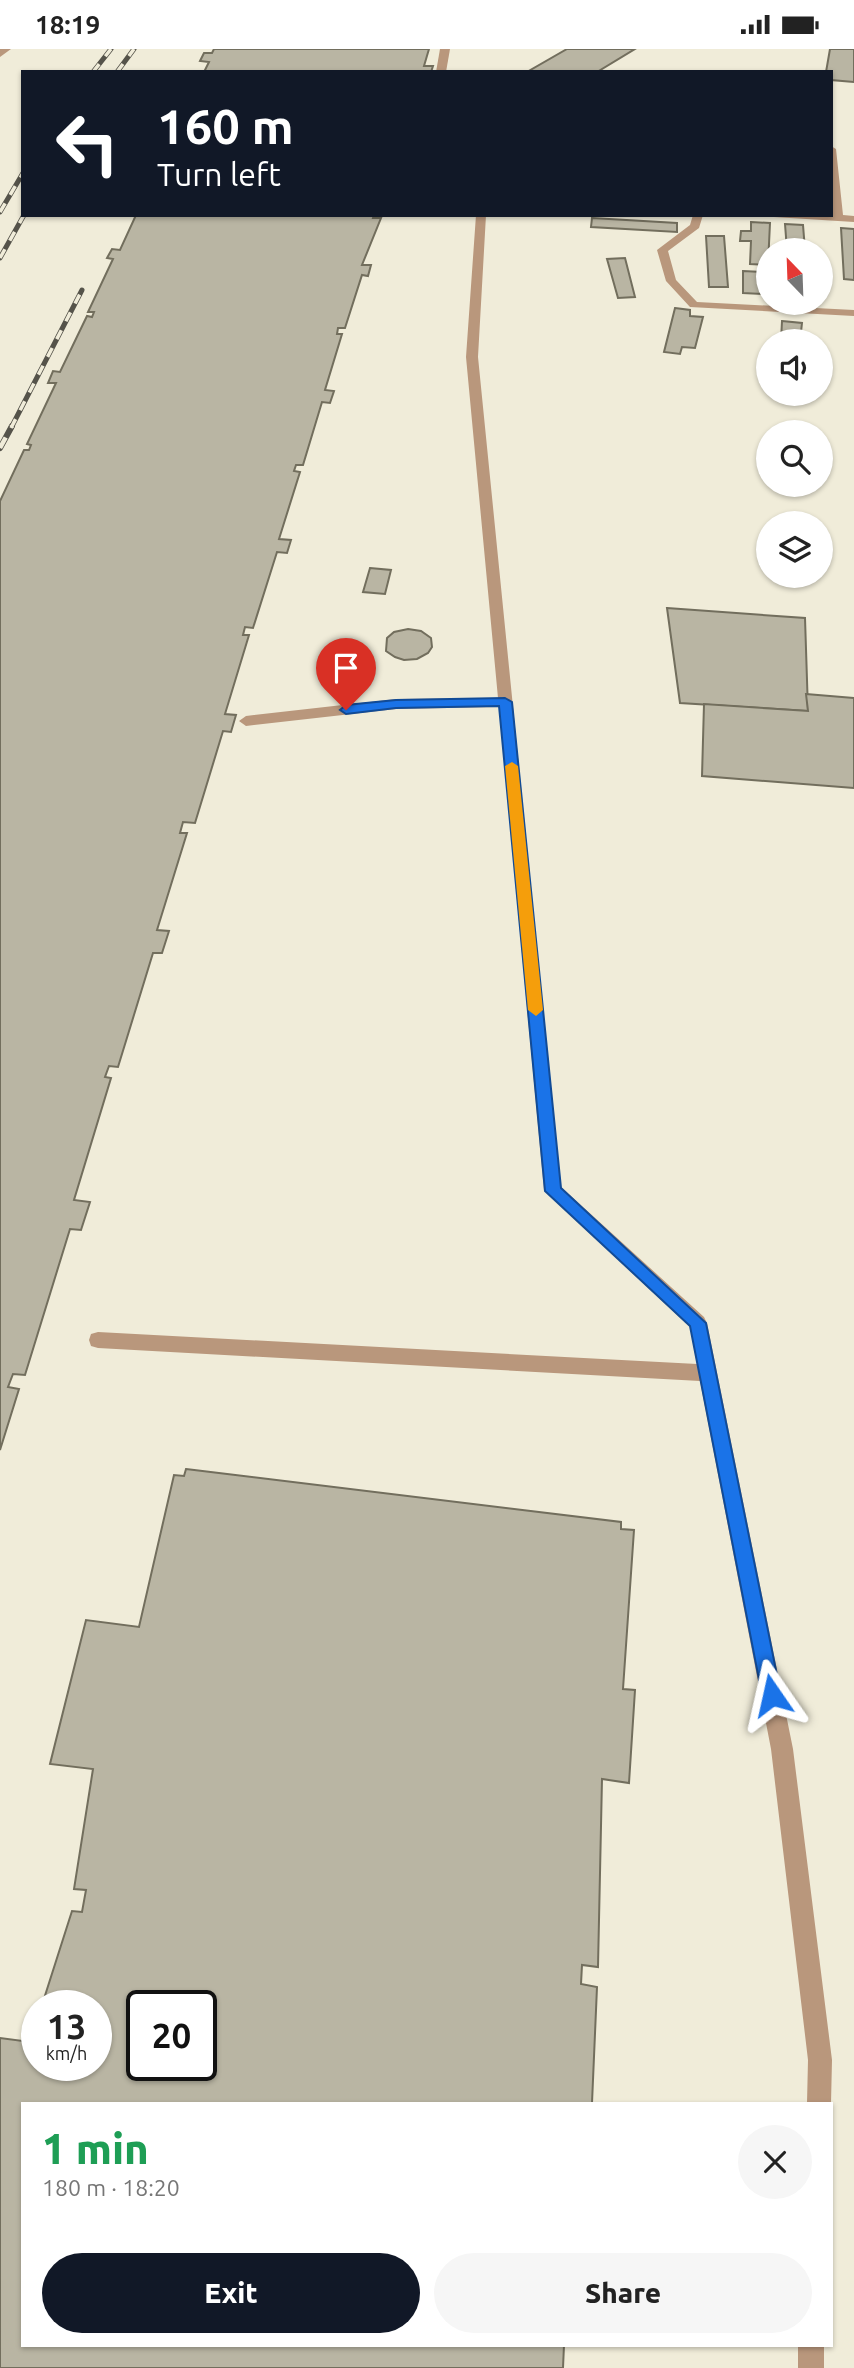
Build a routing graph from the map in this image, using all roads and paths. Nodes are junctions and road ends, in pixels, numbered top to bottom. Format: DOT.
graph roads {
  1 [pos="6,49"];
  2 [pos="445,49"];
  3 [pos="0,54"];
  4 [pos="441,70"];
  5 [pos="833,169"];
  6 [pos="481,217"];
  7 [pos="697,217"];
  8 [pos="818,217"];
  9 [pos="838,218"];
  10 [pos="854,219"];
  11 [pos="854,313"];
  12 [pos="505,702"];
  13 [pos="246,721"];
  14 [pos="98,1340"];
  15 [pos="708,1373"];
  16 [pos="819,2102"];
  17 [pos="811,2347"];
  18 [pos="811,2368"];
  1 -- 3 [label="lane"];
  2 -- 4 [label="lane"];
  5 -- 9 [label="lane"];
  6 -- 12 [label="lane"];
  7 -- 11 [label="lane"];
  8 -- 9 [label="lane"];
  9 -- 10 [label="lane"];
  12 -- 13 [label="lane"];
  12 -- 15 [label="lane"];
  14 -- 15 [label="lane"];
  15 -- 16 [label="lane"];
  17 -- 18 [label="lane"];
}
